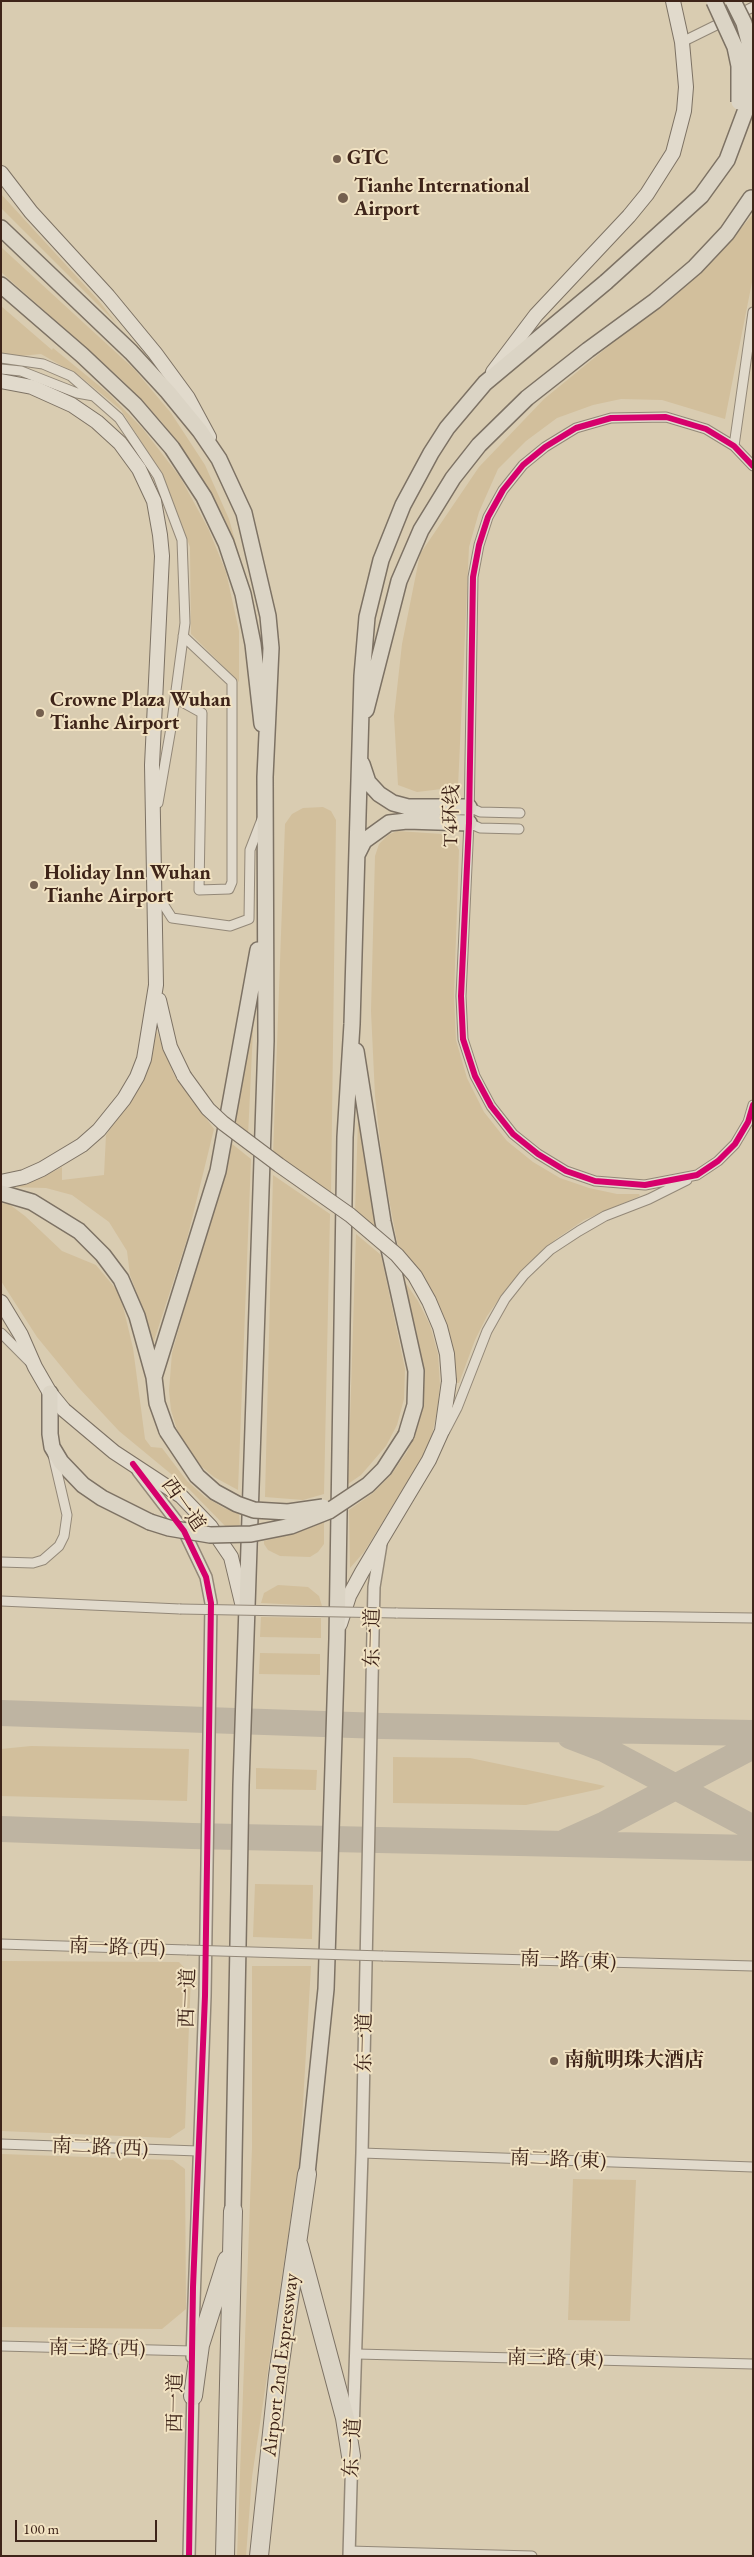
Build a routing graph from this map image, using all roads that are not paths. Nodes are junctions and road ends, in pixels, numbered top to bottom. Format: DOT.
graph roads {
  1 [pos="673,1"];
  2 [pos="714,1"];
  3 [pos="734,1"];
  4 [pos="753,8"];
  5 [pos="737,21"];
  6 [pos="682,42"];
  7 [pos="753,63"];
  8 [pos="736,136"];
  9 [pos="1,174"];
  10 [pos="751,198"];
  11 [pos="1,228"];
  12 [pos="1,285"];
  13 [pos="753,312"];
  14 [pos="1,358"];
  15 [pos="1,369"];
  16 [pos="1,381"];
  17 [pos="485,383"];
  18 [pos="94,396"];
  19 [pos="734,446"];
  20 [pos="219,459"];
  21 [pos="753,466"];
  22 [pos="183,636"];
  23 [pos="175,698"];
  24 [pos="360,730"];
  25 [pos="266,750"];
  26 [pos="359,757"];
  27 [pos="469,807"];
  28 [pos="265,812"];
  29 [pos="520,813"];
  30 [pos="469,823"];
  31 [pos="153,828"];
  32 [pos="519,829"];
  33 [pos="356,856"];
  34 [pos="154,890"];
  35 [pos="264,916"];
  36 [pos="156,985"];
  37 [pos="352,1024"];
  38 [pos="753,1105"];
  39 [pos="697,1175"];
  40 [pos="1,1182"];
  41 [pos="1,1193"];
  42 [pos="1,1302"];
  43 [pos="1,1333"];
  44 [pos="35,1367"];
  45 [pos="154,1377"];
  46 [pos="50,1393"];
  47 [pos="52,1447"];
  48 [pos="429,1460"];
  49 [pos="132,1464"];
  50 [pos="346,1501"];
  51 [pos="384,1531"];
  52 [pos="1,1562"];
  53 [pos="1,1601"];
  54 [pos="753,1618"];
  55 [pos="246,1623"];
  56 [pos="337,1639"];
  57 [pos="1,1944"];
  58 [pos="383,1956"];
  59 [pos="753,1966"];
  60 [pos="1,2144"];
  61 [pos="198,2151"];
  62 [pos="362,2153"];
  63 [pos="753,2167"];
  64 [pos="307,2174"];
  65 [pos="233,2211"];
  66 [pos="297,2239"];
  67 [pos="233,2240"];
  68 [pos="1,2346"];
  69 [pos="192,2351"];
  70 [pos="357,2354"];
  71 [pos="753,2364"];
  72 [pos="193,2396"];
  73 [pos="351,2456"];
  74 [pos="349,2553"];
  75 [pos="188,2556"];
  76 [pos="225,2556"];
  77 [pos="259,2556"];
  78 [pos="532,2556"];
  1 -- 6 [label="main road"];
  2 -- 8 [label="main road, bridge"];
  3 -- 5 [label="main road, bridge"];
  4 -- 5 [label="street"];
  5 -- 6 [label="street"];
  5 -- 7 [label="street"];
  5 -- 8 [label="main road, bridge"];
  6 -- 17 [label="main road"];
  8 -- 17 [label="main road, bridge"];
  9 -- 20 [label="main road"];
  10 -- 24 [label="main road"];
  11 -- 20 [label="main road"];
  12 -- 25 [label="main road"];
  13 -- 19 [label="street"];
  14 -- 18 [label="street"];
  15 -- 18 [label="street"];
  16 -- 31 [label="main road"];
  17 -- 24 [label="main road"];
  18 -- 22 [label="street"];
  19 -- 21 [label="street, T4环线"];
  19 -- 27 [label="street, T4环线"];
  20 -- 25 [label="main road"];
  22 -- 23 [label="street"];
  22 -- 23 [label="street"];
  23 -- 31 [label="street"];
  24 -- 26 [label="main road"];
  25 -- 28 [label="main road"];
  26 -- 27 [label="main road"];
  26 -- 33 [label="main road"];
  27 -- 29 [label="street"];
  27 -- 30 [label="street, T4环线"];
  28 -- 34 [label="street"];
  28 -- 35 [label="main road"];
  30 -- 32 [label="street"];
  30 -- 33 [label="main road"];
  30 -- 39 [label="street, T4环线"];
  31 -- 34 [label="main road"];
  33 -- 37 [label="main road"];
  34 -- 36 [label="main road"];
  35 -- 45 [label="main road"];
  35 -- 55 [label="main road"];
  36 -- 40 [label="main road"];
  36 -- 48 [label="main road, bridge"];
  37 -- 50 [label="main road, bridge"];
  37 -- 56 [label="main road"];
  38 -- 39 [label="street, T4环线"];
  39 -- 48 [label="street"];
  41 -- 45 [label="main road"];
  42 -- 44 [label="main road"];
  43 -- 44 [label="street"];
  44 -- 46 [label="main road"];
  45 -- 50 [label="main road, bridge"];
  46 -- 47 [label="main road"];
  46 -- 49 [label="main road"];
  47 -- 50 [label="main road, bridge"];
  47 -- 52 [label="street"];
  48 -- 51 [label="main road"];
  49 -- 55 [label="main road"];
  49 -- 61 [label="street, 西一道"];
  51 -- 56 [label="main road"];
  51 -- 62 [label="street, 东一道"];
  53 -- 54 [label="street, bridge"];
  55 -- 65 [label="main road"];
  56 -- 64 [label="main road"];
  57 -- 58 [label="street, 南一路 (西), bridge"];
  58 -- 59 [label="street, 南一路 (東)"];
  60 -- 61 [label="street, 南二路 (西)"];
  61 -- 69 [label="street, 西一道"];
  62 -- 63 [label="street, 南二路 (東)"];
  62 -- 70 [label="street, 东一道"];
  64 -- 66 [label="highway, Airport 2nd Expressway"];
  65 -- 67 [label="highway"];
  66 -- 73 [label="highway"];
  66 -- 77 [label="highway, Airport 2nd Expressway"];
  67 -- 72 [label="highway"];
  67 -- 76 [label="highway"];
  68 -- 69 [label="street, 南三路 (西)"];
  69 -- 72 [label="street, 西一道"];
  70 -- 71 [label="street, 南三路 (東)"];
  70 -- 73 [label="street, 东一道"];
  72 -- 75 [label="street, 西一道"];
  73 -- 74 [label="street, 东一道"];
  74 -- 78 [label="street"];
}
